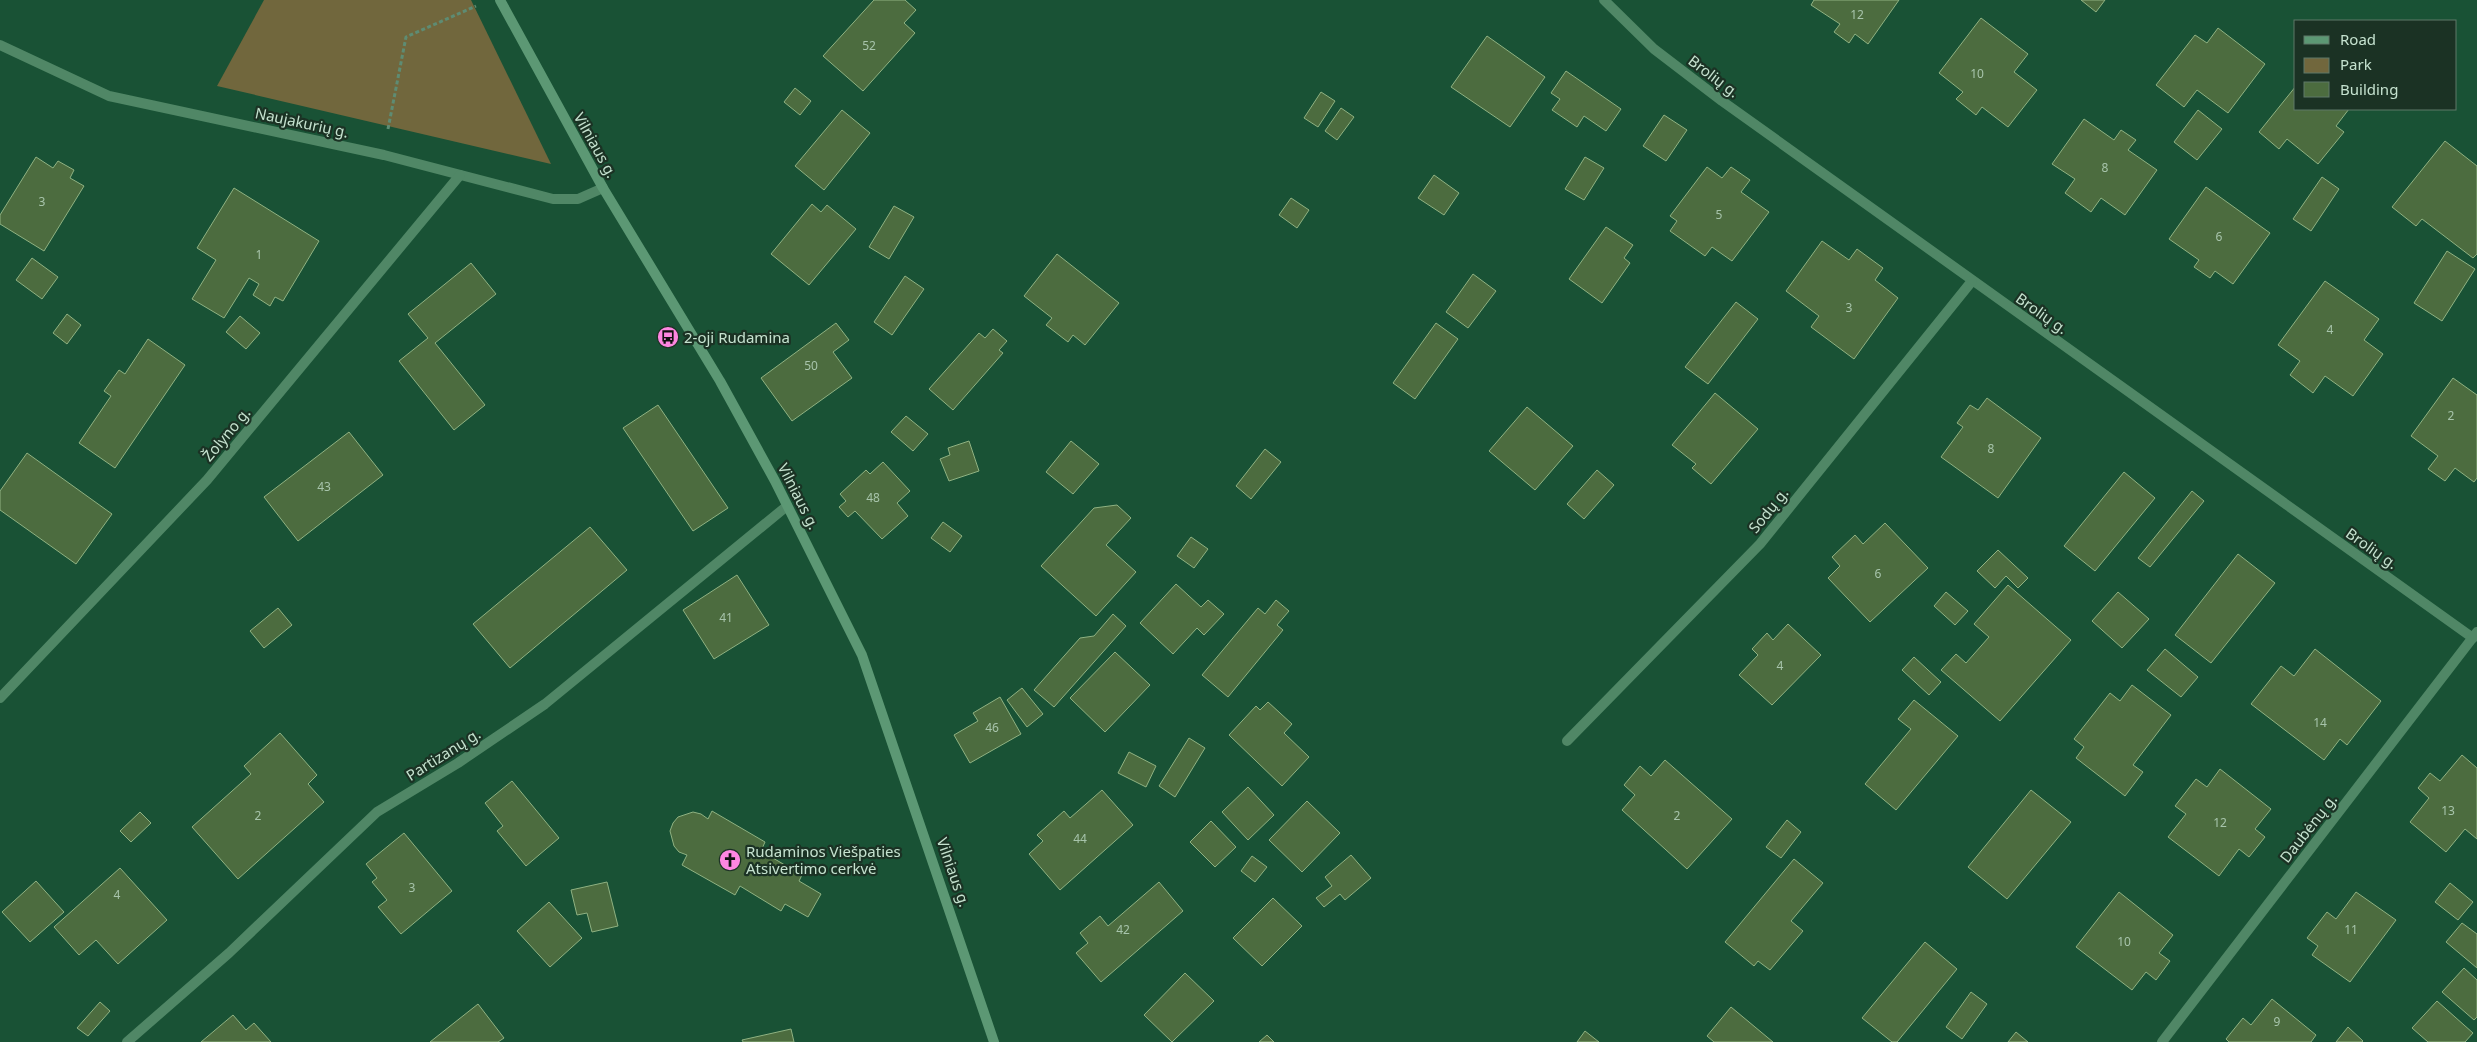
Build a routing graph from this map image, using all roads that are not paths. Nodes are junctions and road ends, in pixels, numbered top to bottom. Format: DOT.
graph roads {
  1 [pos="500,0"];
  2 [pos="1604,0"];
  3 [pos="0,45"];
  4 [pos="460,175"];
  5 [pos="603,188"];
  6 [pos="1972,281"];
  7 [pos="788,506"];
  8 [pos="2475,635"];
  9 [pos="0,698"];
  10 [pos="1567,741"];
  11 [pos="127,1042"];
  12 [pos="994,1042"];
  13 [pos="2162,1042"];
  1 -- 5 [label="main road, Vilniaus g."];
  2 -- 6 [label="street, Brolių g."];
  3 -- 4 [label="street, Naujakurių g."];
  4 -- 5 [label="street, Naujakurių g."];
  4 -- 9 [label="street, Žolyno g."];
  5 -- 7 [label="main road, Vilniaus g."];
  6 -- 8 [label="street, Brolių g."];
  6 -- 10 [label="street, Sodų g."];
  7 -- 11 [label="street, Partizanų g."];
  7 -- 12 [label="main road, Vilniaus g."];
  8 -- 13 [label="street, Daubėnų g."];
}
